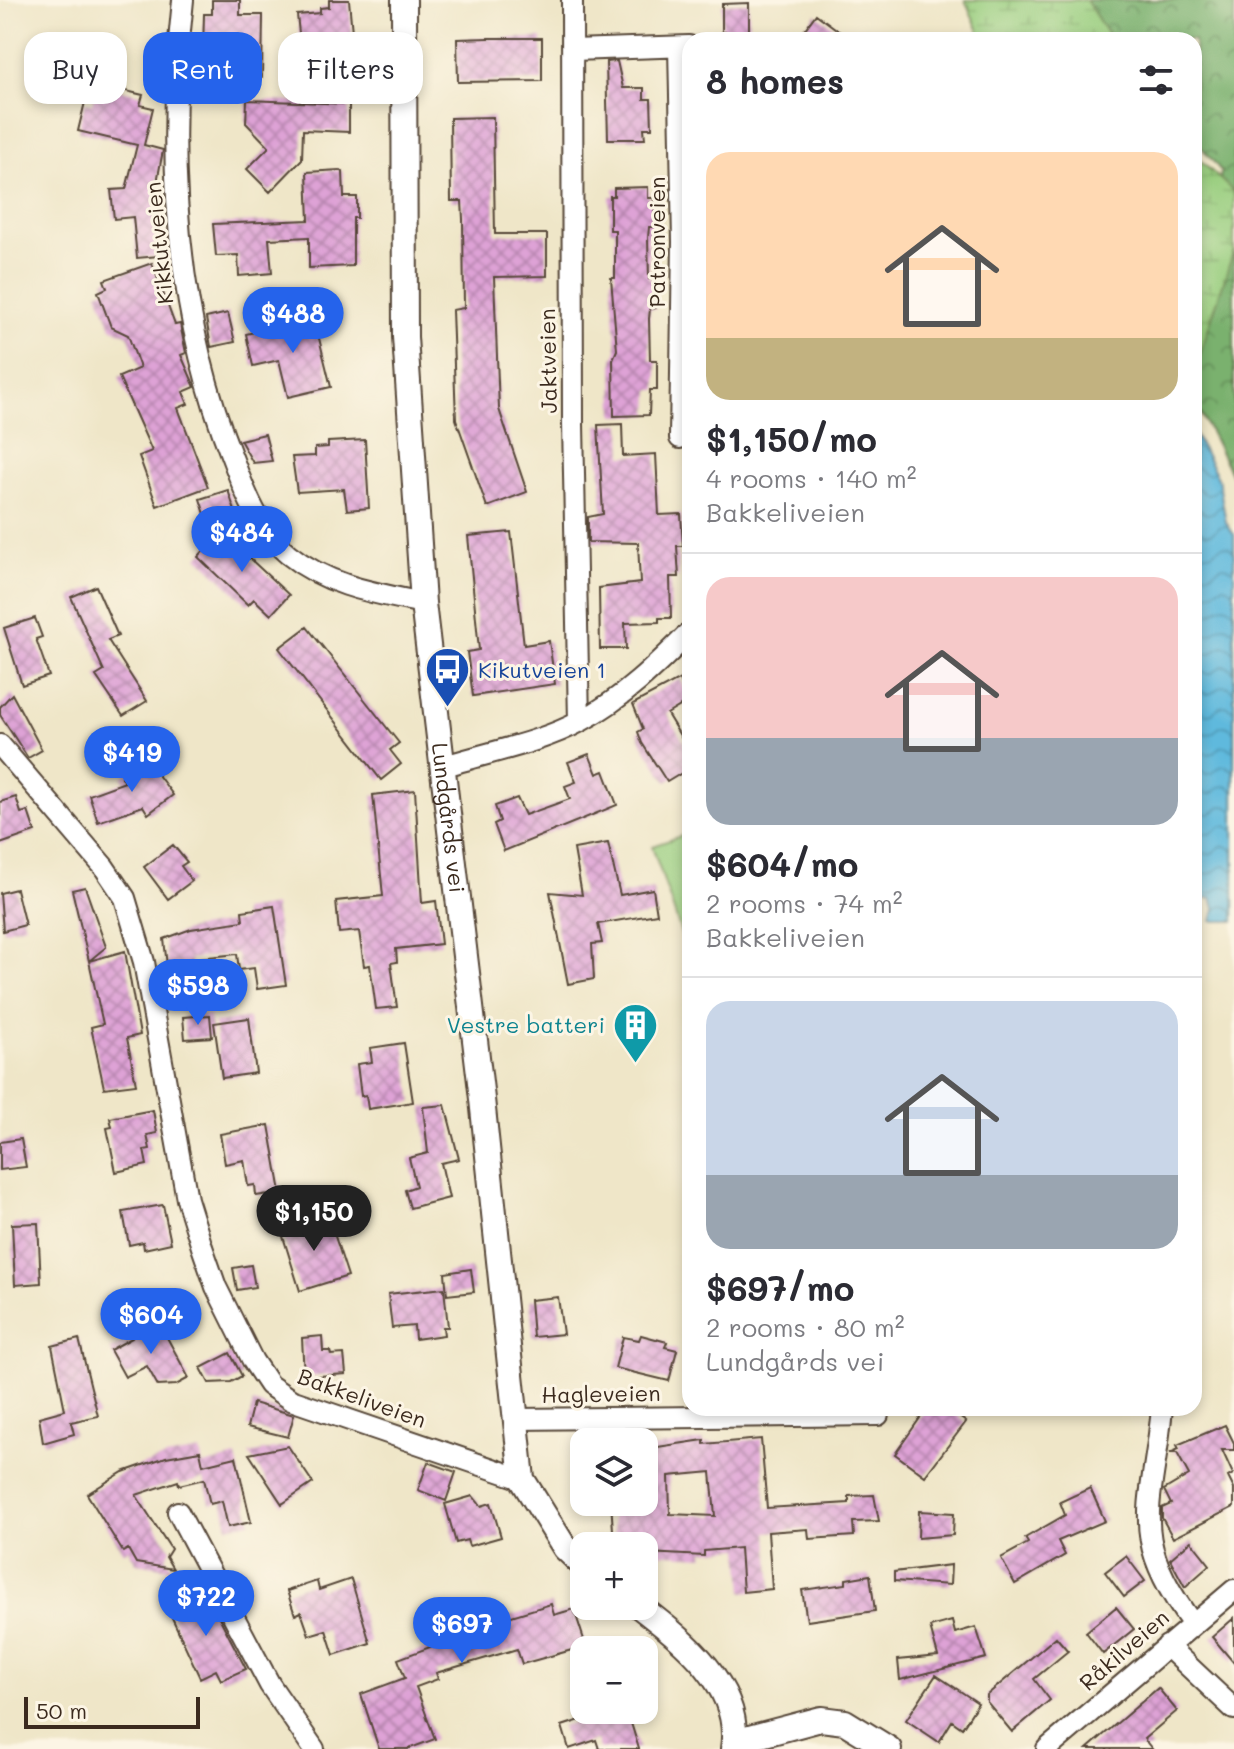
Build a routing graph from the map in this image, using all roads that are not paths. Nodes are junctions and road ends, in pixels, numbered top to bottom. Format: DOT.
graph roads {
  1 [pos="183,0"];
  2 [pos="404,0"];
  3 [pos="572,0"];
  4 [pos="682,46"];
  5 [pos="573,50"];
  6 [pos="682,307"];
  7 [pos="680,438"];
  8 [pos="423,603"];
  9 [pos="682,640"];
  10 [pos="579,722"];
  11 [pos="0,745"];
  12 [pos="442,767"];
  13 [pos="788,1416"];
  14 [pos="1161,1416"];
  15 [pos="516,1419"];
  16 [pos="522,1479"];
  17 [pos="178,1512"];
  18 [pos="570,1553"];
  19 [pos="1234,1590"];
  20 [pos="655,1620"];
  21 [pos="1192,1623"];
  22 [pos="1167,1646"];
  23 [pos="1234,1709"];
  24 [pos="733,1746"];
  25 [pos="314,1749"];
  26 [pos="889,1749"];
  27 [pos="1047,1749"];
  1 -- 8 [label="street, Kikkutveien"];
  2 -- 8 [label="street, Lundgårds vei"];
  3 -- 5 [label="street, Jaktveien"];
  4 -- 5 [label="street"];
  5 -- 10 [label="street, Jaktveien"];
  6 -- 7 [label="street, Patronveien"];
  8 -- 12 [label="street, Lundgårds vei"];
  9 -- 10 [label="street"];
  10 -- 12 [label="street"];
  11 -- 16 [label="street, Bakkeliveien"];
  12 -- 15 [label="street, Lundgårds vei"];
  13 -- 15 [label="street, Hagleveien"];
  14 -- 21 [label="street"];
  15 -- 16 [label="street, Lundgårds vei"];
  16 -- 18 [label="street, Lundgårds vei"];
  17 -- 25 [label="street"];
  19 -- 21 [label="street, Råkilveien"];
  20 -- 24 [label="street"];
  21 -- 22 [label="street, Råkilveien"];
  22 -- 23 [label="street"];
  22 -- 27 [label="street, Råkilveien"];
  24 -- 26 [label="street"];
}
